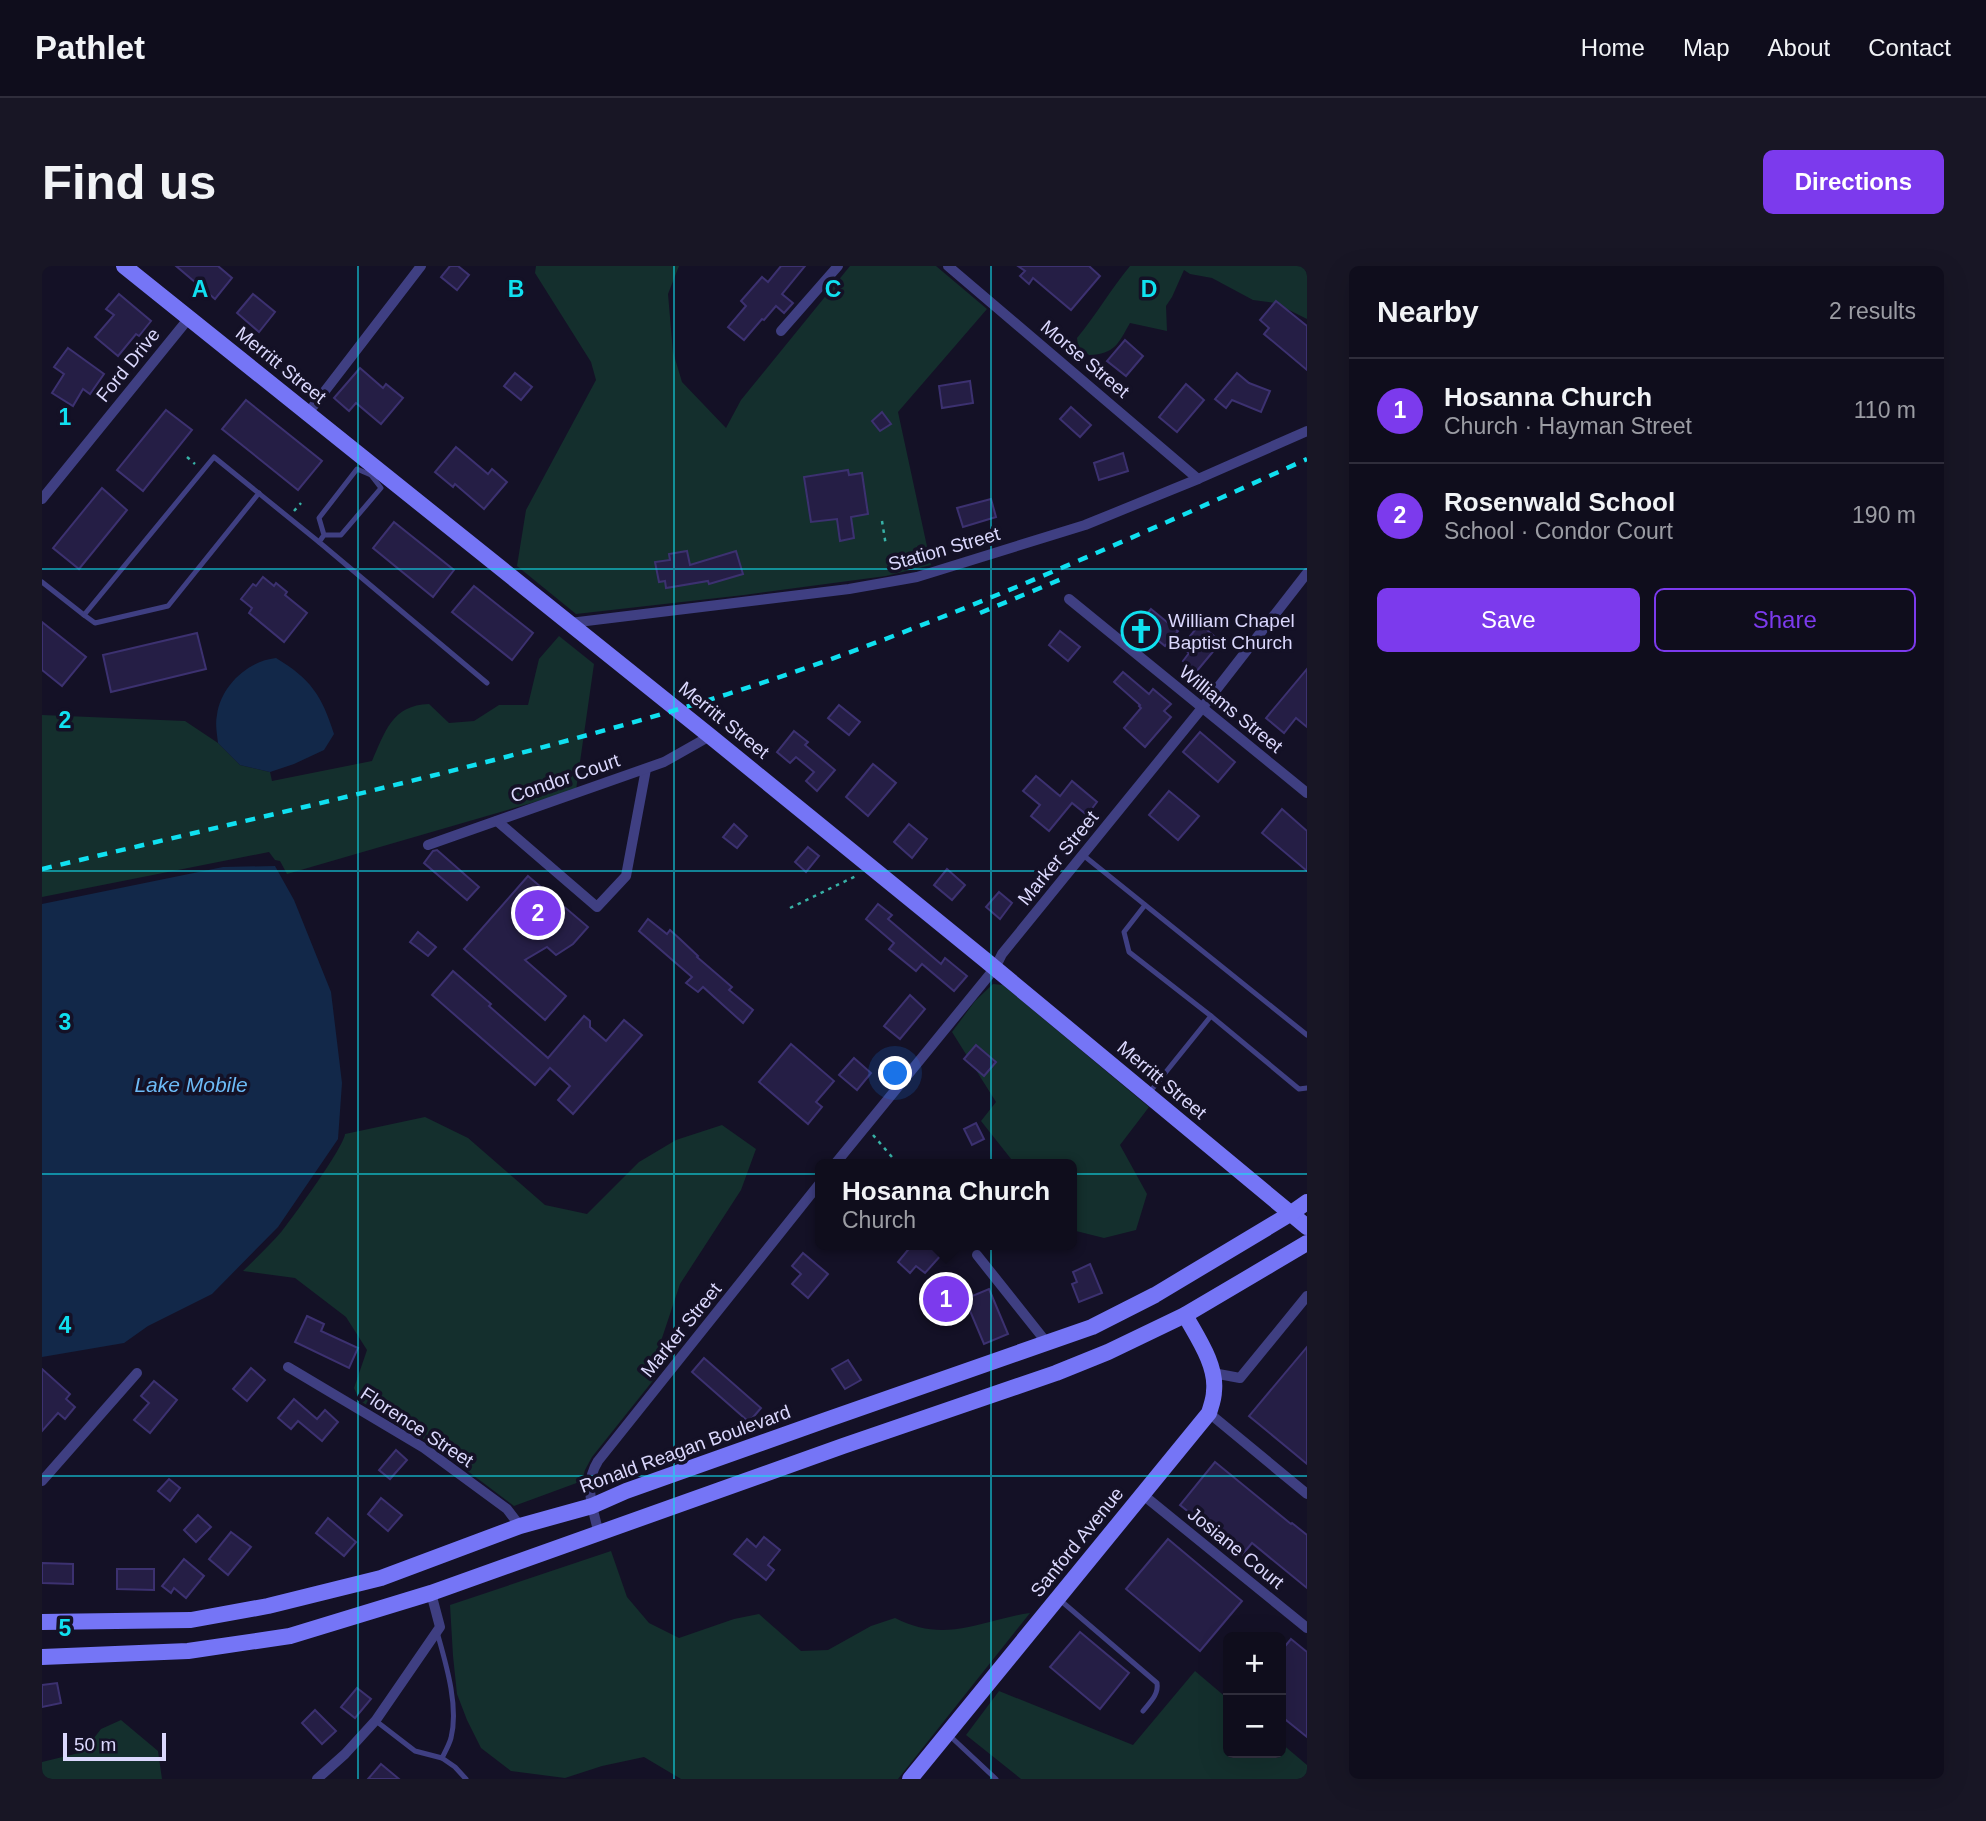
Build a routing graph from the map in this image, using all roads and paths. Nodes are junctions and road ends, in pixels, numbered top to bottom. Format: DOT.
graph roads {
  1 [pos="124,266"];
  2 [pos="421,266"];
  3 [pos="838,266"];
  4 [pos="948,266"];
  5 [pos="188,318"];
  6 [pos="781,331"];
  7 [pos="308,413"];
  8 [pos="1307,431"];
  9 [pos="187,457"];
  10 [pos="197,466"];
  11 [pos="374,472"];
  12 [pos="1198,479"];
  13 [pos="259,493"];
  14 [pos="42,499"];
  15 [pos="301,503"];
  16 [pos="292,514"];
  17 [pos="882,521"];
  18 [pos="324,535"];
  19 [pos="319,542"];
  20 [pos="886,546"];
  21 [pos="1307,573"];
  22 [pos="42,582"];
  23 [pos="1069,599"];
  24 [pos="84,615"];
  25 [pos="570,623"];
  26 [pos="487,683"];
  27 [pos="1202,708"];
  28 [pos="710,736"];
  29 [pos="646,769"];
  30 [pos="1307,793"];
  31 [pos="497,821"];
  32 [pos="428,845"];
  33 [pos="1083,855"];
  34 [pos="868,865"];
  35 [pos="1145,905"];
  36 [pos="790,908"];
  37 [pos="995,968"];
  38 [pos="1211,1016"];
  39 [pos="1307,1035"];
  40 [pos="1307,1088"];
  41 [pos="1147,1095"];
  42 [pos="866,1127"];
  43 [pos="839,1159"];
  44 [pos="894,1159"];
  45 [pos="815,1189"];
  46 [pos="1307,1202"];
  47 [pos="1290,1214"];
  48 [pos="1307,1227"];
  49 [pos="1307,1243"];
  50 [pos="977,1255"];
  51 [pos="1307,1296"];
  52 [pos="1185,1315"];
  53 [pos="1046,1343"];
  54 [pos="288,1367"];
  55 [pos="137,1373"];
  56 [pos="1213,1373"];
  57 [pos="1209,1413"];
  58 [pos="42,1481"];
  59 [pos="1142,1494"];
  60 [pos="1307,1494"];
  61 [pos="592,1506"];
  62 [pos="520,1526"];
  63 [pos="599,1534"];
  64 [pos="430,1593"];
  65 [pos="1058,1598"];
  66 [pos="42,1622"];
  67 [pos="1307,1628"];
  68 [pos="437,1631"];
  69 [pos="42,1657"];
  70 [pos="1143,1711"];
  71 [pos="376,1720"];
  72 [pos="947,1734"];
  73 [pos="442,1758"];
  74 [pos="317,1779"];
  75 [pos="466,1779"];
  76 [pos="910,1779"];
  77 [pos="996,1779"];
  1 -- 5 [label="main road, Merritt Street"];
  2 -- 7 [label="street"];
  3 -- 6 [label="street"];
  4 -- 12 [label="street, Morse Street"];
  5 -- 7 [label="main road, Merritt Street"];
  5 -- 14 [label="street, Ford Drive"];
  7 -- 11 [label="main road, Merritt Street"];
  8 -- 12 [label="street, Station Street"];
  9 -- 10 [label="path"];
  11 -- 18 [label="lane"];
  11 -- 18 [label="lane"];
  11 -- 25 [label="main road, Merritt Street"];
  12 -- 25 [label="street, Station Street"];
  13 -- 19 [label="lane"];
  13 -- 24 [label="lane"];
  13 -- 24 [label="lane"];
  15 -- 16 [label="path"];
  17 -- 20 [label="path"];
  18 -- 19 [label="lane"];
  19 -- 26 [label="lane"];
  21 -- 27 [label="street, Marker Street"];
  22 -- 24 [label="lane"];
  23 -- 27 [label="street, Williams Street"];
  25 -- 28 [label="main road, Merritt Street"];
  27 -- 30 [label="street, Williams Street"];
  27 -- 33 [label="street, Marker Street"];
  28 -- 29 [label="street, Condor Court"];
  28 -- 34 [label="main road, Merritt Street"];
  29 -- 31 [label="street, Condor Court"];
  29 -- 31 [label="street"];
  31 -- 32 [label="street, Condor Court"];
  33 -- 35 [label="lane"];
  33 -- 37 [label="street, Marker Street"];
  34 -- 36 [label="path"];
  34 -- 37 [label="main road, Merritt Street"];
  35 -- 38 [label="lane"];
  35 -- 39 [label="lane"];
  37 -- 41 [label="main road, Merritt Street"];
  37 -- 42 [label="street, Marker Street"];
  38 -- 40 [label="lane"];
  38 -- 41 [label="lane"];
  41 -- 47 [label="main road, Merritt Street"];
  42 -- 43 [label="street, Marker Street"];
  42 -- 44 [label="path"];
  45 -- 61 [label="street, Marker Street"];
  46 -- 47 [label="main road, Ronald Reagan Boulevard"];
  47 -- 48 [label="main road, Merritt Street"];
  47 -- 53 [label="main road, Ronald Reagan Boulevard"];
  49 -- 52 [label="main road"];
  50 -- 53 [label="street"];
  51 -- 56 [label="street"];
  52 -- 56 [label="main road"];
  52 -- 63 [label="main road"];
  53 -- 61 [label="main road, Ronald Reagan Boulevard"];
  54 -- 62 [label="street, Florence Street"];
  55 -- 58 [label="street"];
  56 -- 57 [label="main road"];
  57 -- 59 [label="main road, Sanford Avenue"];
  57 -- 60 [label="street"];
  59 -- 65 [label="main road, Sanford Avenue"];
  59 -- 67 [label="street, Josiane Court"];
  61 -- 62 [label="main road, Ronald Reagan Boulevard"];
  61 -- 63 [label="street, Marker Street"];
  62 -- 66 [label="main road, Ronald Reagan Boulevard"];
  63 -- 64 [label="main road"];
  64 -- 68 [label="street"];
  64 -- 69 [label="main road"];
  65 -- 70 [label="lane"];
  65 -- 72 [label="main road, Sanford Avenue"];
  68 -- 71 [label="street"];
  68 -- 73 [label="lane"];
  71 -- 73 [label="lane"];
  71 -- 74 [label="street"];
  72 -- 76 [label="main road, Sanford Avenue"];
  72 -- 77 [label="lane"];
  73 -- 75 [label="lane"];
}
